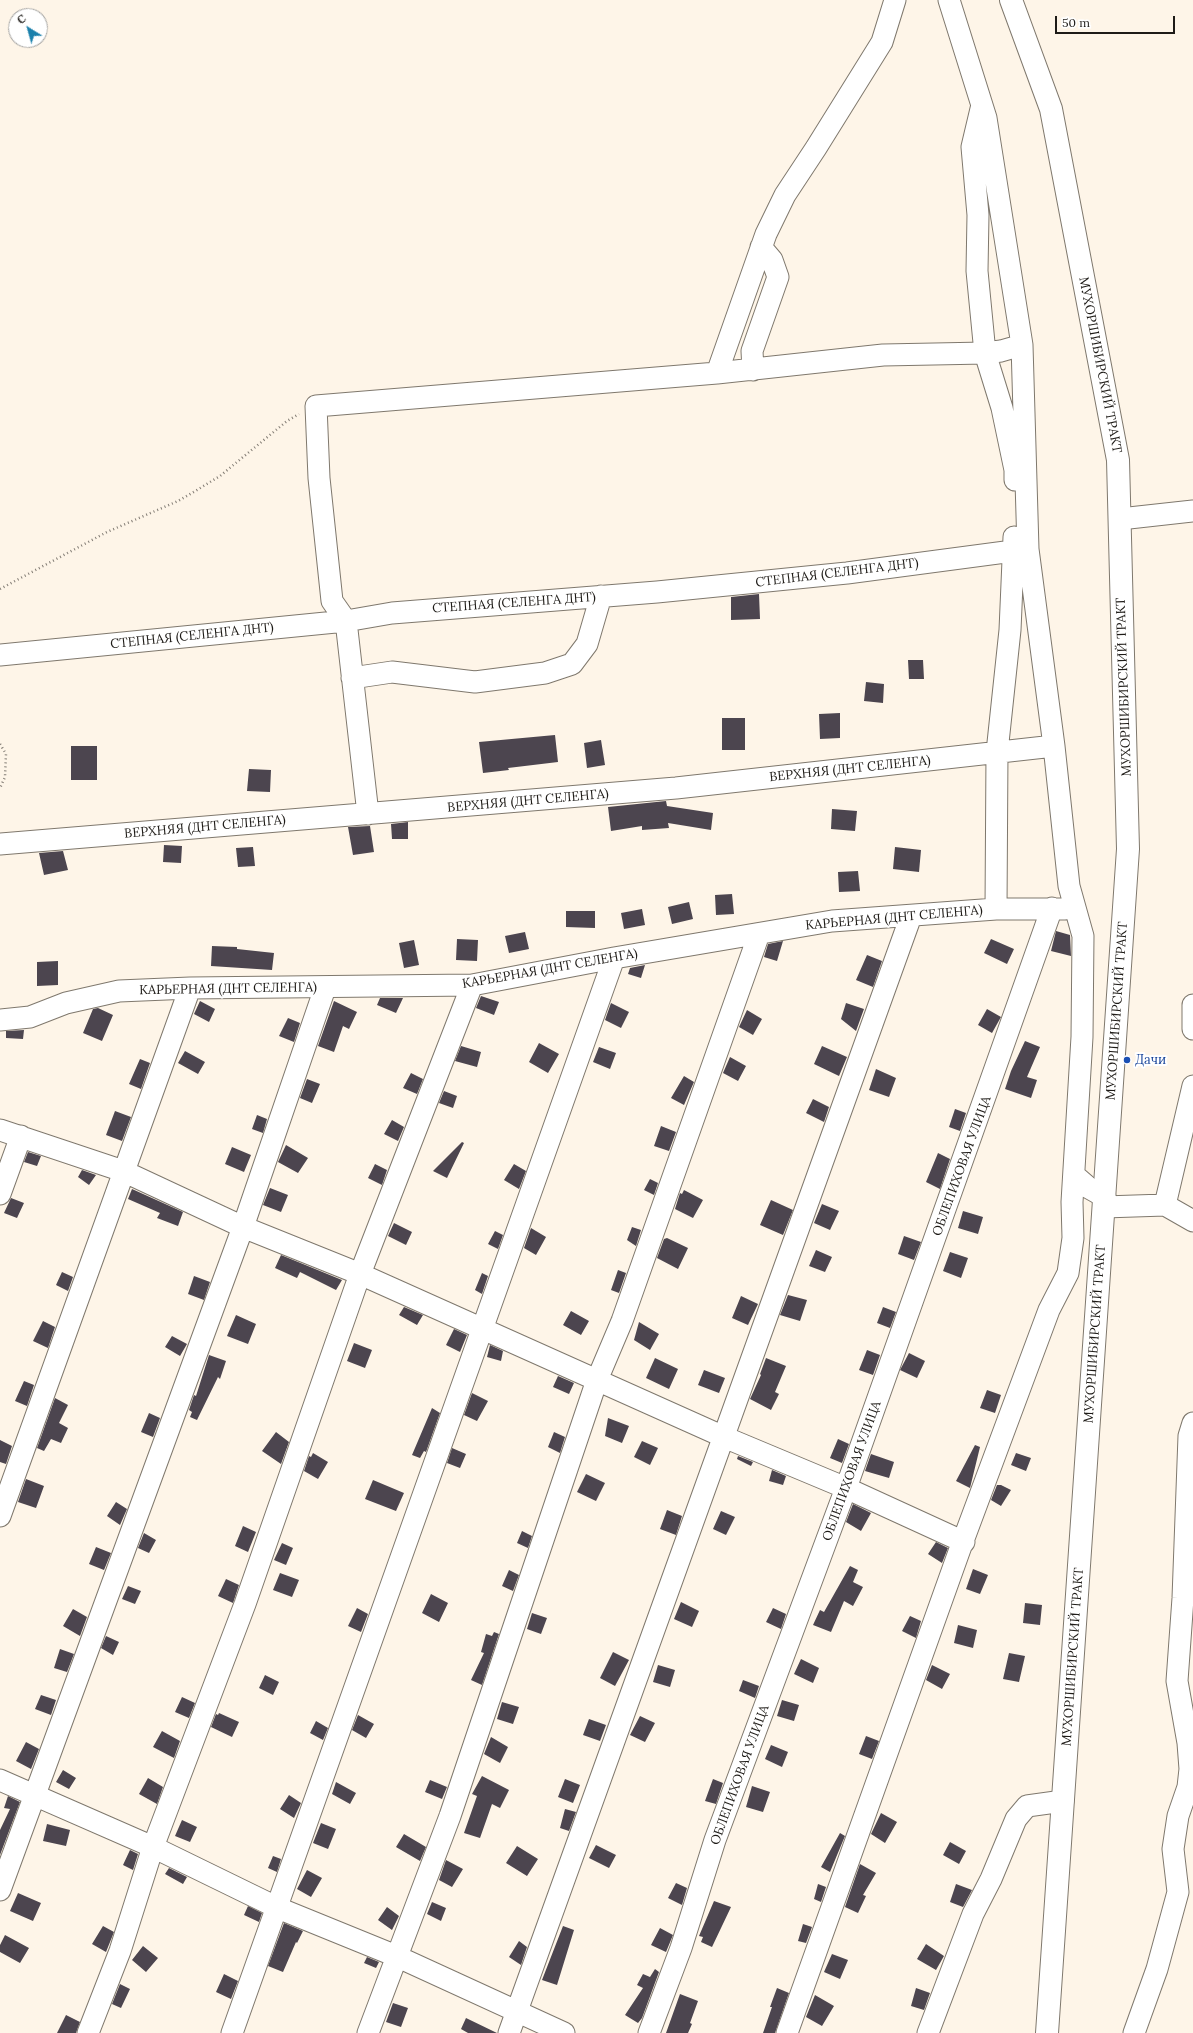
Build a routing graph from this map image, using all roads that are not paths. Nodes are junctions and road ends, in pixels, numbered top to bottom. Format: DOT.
graph roads {
  1 [pos="895,0"];
  2 [pos="949,0"];
  3 [pos="1012,0"];
  4 [pos="982,106"];
  5 [pos="761,247"];
  6 [pos="1022,345"];
  7 [pos="985,353"];
  8 [pos="754,370"];
  9 [pos="717,373"];
  10 [pos="1193,511"];
  11 [pos="1120,518"];
  12 [pos="1021,550"];
  13 [pos="601,596"];
  14 [pos="346,621"];
  15 [pos="0,655"];
  16 [pos="352,678"];
  17 [pos="1054,746"];
  18 [pos="997,752"];
  19 [pos="368,814"];
  20 [pos="0,844"];
  21 [pos="1052,908"];
  22 [pos="996,909"];
  23 [pos="1077,909"];
  24 [pos="911,916"];
  25 [pos="759,934"];
  26 [pos="614,958"];
  27 [pos="472,985"];
  28 [pos="190,988"];
  29 [pos="325,988"];
  30 [pos="1193,1005"];
  31 [pos="0,1020"];
  32 [pos="1193,1029"];
  33 [pos="1193,1086"];
  34 [pos="0,1130"];
  35 [pos="21,1136"];
  36 [pos="123,1172"];
  37 [pos="1074,1175"];
  38 [pos="0,1194"];
  39 [pos="1104,1202"];
  40 [pos="1165,1205"];
  41 [pos="1191,1218"];
  42 [pos="243,1227"];
  43 [pos="360,1274"];
  44 [pos="482,1328"];
  45 [pos="597,1380"];
  46 [pos="1193,1423"];
  47 [pos="724,1437"];
  48 [pos="846,1488"];
  49 [pos="0,1516"];
  50 [pos="964,1542"];
  51 [pos="0,1780"];
  52 [pos="35,1794"];
  53 [pos="1063,1801"];
  54 [pos="154,1847"];
  55 [pos="0,1890"];
  56 [pos="1185,1895"];
  57 [pos="278,1908"];
  58 [pos="396,1956"];
  59 [pos="517,2012"];
  60 [pos="88,2033"];
  61 [pos="232,2033"];
  62 [pos="368,2033"];
  63 [pos="509,2033"];
  64 [pos="564,2033"];
  65 [pos="649,2033"];
  66 [pos="787,2033"];
  67 [pos="928,2033"];
  68 [pos="1047,2033"];
  69 [pos="1134,2033"];
  1 -- 5 [label="street"];
  2 -- 4 [label="street"];
  3 -- 11 [label="main road, МУХОРШИБИРСКИЙ ТРАКТ"];
  4 -- 6 [label="street"];
  4 -- 7 [label="street"];
  5 -- 8 [label="street"];
  5 -- 9 [label="street"];
  6 -- 7 [label="street"];
  6 -- 12 [label="street"];
  7 -- 8 [label="street"];
  7 -- 12 [label="street"];
  8 -- 9 [label="street"];
  9 -- 14 [label="street"];
  10 -- 11 [label="street"];
  11 -- 39 [label="main road, МУХОРШИБИРСКИЙ ТРАКТ"];
  12 -- 13 [label="street, СТЕПНАЯ (СЕЛЕНГА ДНТ)"];
  12 -- 17 [label="street"];
  12 -- 18 [label="street"];
  13 -- 14 [label="street, СТЕПНАЯ (СЕЛЕНГА ДНТ)"];
  13 -- 16 [label="street"];
  14 -- 15 [label="street, СТЕПНАЯ (СЕЛЕНГА ДНТ)"];
  14 -- 16 [label="street"];
  16 -- 19 [label="street"];
  17 -- 18 [label="street, ВЕРХНЯЯ (ДНТ СЕЛЕНГА)"];
  17 -- 23 [label="street"];
  18 -- 19 [label="street, ВЕРХНЯЯ (ДНТ СЕЛЕНГА)"];
  18 -- 22 [label="street"];
  19 -- 20 [label="street, ВЕРХНЯЯ (ДНТ СЕЛЕНГА)"];
  21 -- 22 [label="street, КАРЬЕРНАЯ (ДНТ СЕЛЕНГА)"];
  21 -- 23 [label="street, КАРЬЕРНАЯ (ДНТ СЕЛЕНГА)"];
  21 -- 48 [label="street, ОБЛЕПИХОВАЯ УЛИЦА"];
  22 -- 24 [label="street, КАРЬЕРНАЯ (ДНТ СЕЛЕНГА)"];
  23 -- 37 [label="street"];
  24 -- 25 [label="street, КАРЬЕРНАЯ (ДНТ СЕЛЕНГА)"];
  24 -- 47 [label="street"];
  25 -- 26 [label="street, КАРЬЕРНАЯ (ДНТ СЕЛЕНГА)"];
  25 -- 45 [label="street"];
  26 -- 27 [label="street, КАРЬЕРНАЯ (ДНТ СЕЛЕНГА)"];
  26 -- 44 [label="street"];
  27 -- 29 [label="street, КАРЬЕРНАЯ (ДНТ СЕЛЕНГА)"];
  27 -- 43 [label="street"];
  28 -- 29 [label="street, КАРЬЕРНАЯ (ДНТ СЕЛЕНГА)"];
  28 -- 31 [label="street, КАРЬЕРНАЯ (ДНТ СЕЛЕНГА)"];
  28 -- 36 [label="street"];
  29 -- 42 [label="street"];
  30 -- 32 [label="street"];
  33 -- 40 [label="street"];
  34 -- 35 [label="street"];
  35 -- 36 [label="street"];
  35 -- 38 [label="street"];
  36 -- 42 [label="street"];
  36 -- 49 [label="street"];
  37 -- 39 [label="street"];
  37 -- 50 [label="street"];
  39 -- 40 [label="street"];
  39 -- 53 [label="main road, МУХОРШИБИРСКИЙ ТРАКТ"];
  40 -- 41 [label="street"];
  42 -- 43 [label="street"];
  42 -- 52 [label="street"];
  43 -- 44 [label="street"];
  43 -- 54 [label="street"];
  44 -- 45 [label="street"];
  44 -- 57 [label="street"];
  45 -- 47 [label="street"];
  45 -- 58 [label="street"];
  46 -- 56 [label="street"];
  47 -- 48 [label="street"];
  47 -- 59 [label="street"];
  48 -- 50 [label="street"];
  48 -- 65 [label="street, ОБЛЕПИХОВАЯ УЛИЦА"];
  50 -- 66 [label="street"];
  51 -- 52 [label="street"];
  52 -- 54 [label="street"];
  52 -- 55 [label="street"];
  53 -- 67 [label="street"];
  53 -- 68 [label="main road, МУХОРШИБИРСКИЙ ТРАКТ"];
  54 -- 57 [label="street"];
  54 -- 60 [label="street"];
  56 -- 69 [label="street"];
  57 -- 58 [label="street"];
  57 -- 61 [label="street"];
  58 -- 59 [label="street"];
  58 -- 62 [label="street"];
  59 -- 63 [label="street"];
  59 -- 64 [label="street"];
}
